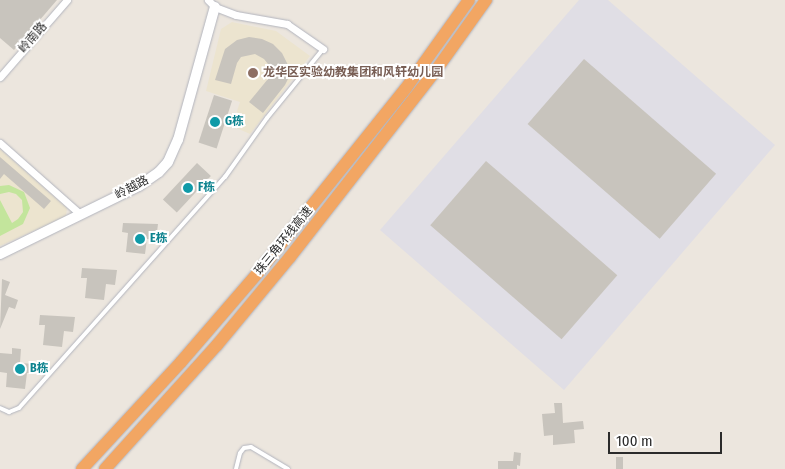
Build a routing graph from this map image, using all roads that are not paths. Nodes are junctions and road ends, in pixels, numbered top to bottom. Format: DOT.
graph roads {
  1 [pos="67,0"];
  2 [pos="469,0"];
  3 [pos="486,0"];
  4 [pos="212,3"];
  5 [pos="323,49"];
  6 [pos="0,77"];
  7 [pos="0,143"];
  8 [pos="81,215"];
  9 [pos="0,254"];
  10 [pos="0,408"];
  11 [pos="82,469"];
  12 [pos="105,469"];
  13 [pos="236,469"];
  14 [pos="288,469"];
  1 -- 6 [label="street, 岭南路"];
  2 -- 11 [label="highway, 珠三角环线高速"];
  3 -- 12 [label="highway, 珠三角环线高速"];
  4 -- 5 [label="street"];
  4 -- 8 [label="street, 岭越路"];
  5 -- 10 [label="lane"];
  7 -- 8 [label="street"];
  8 -- 9 [label="street, 岭越路"];
  13 -- 14 [label="lane"];
}
